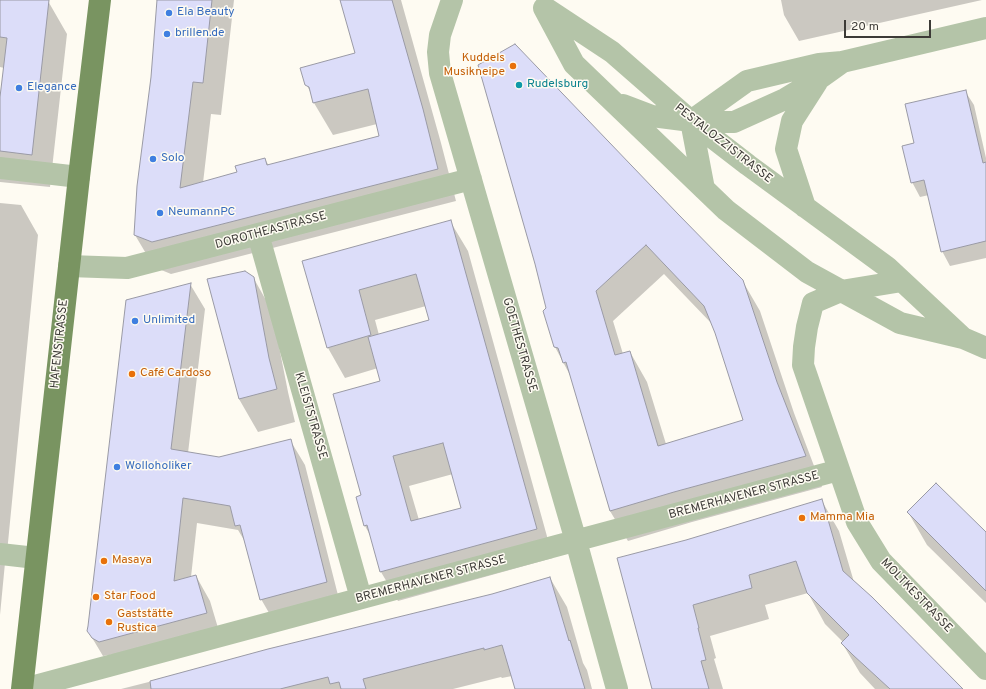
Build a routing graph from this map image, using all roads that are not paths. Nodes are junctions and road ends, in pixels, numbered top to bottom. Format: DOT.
graph roads {
  1 [pos="100,0"];
  2 [pos="452,0"];
  3 [pos="541,4"];
  4 [pos="986,28"];
  5 [pos="842,62"];
  6 [pos="820,78"];
  7 [pos="614,102"];
  8 [pos="691,121"];
  9 [pos="0,168"];
  10 [pos="79,177"];
  11 [pos="471,179"];
  12 [pos="704,189"];
  13 [pos="805,208"];
  14 [pos="258,234"];
  15 [pos="69,266"];
  16 [pos="902,281"];
  17 [pos="841,291"];
  18 [pos="963,338"];
  19 [pos="986,348"];
  20 [pos="839,470"];
  21 [pos="576,541"];
  22 [pos="0,554"];
  23 [pos="36,558"];
  24 [pos="362,598"];
  25 [pos="986,669"];
  26 [pos="23,689"];
  27 [pos="617,689"];
  1 -- 10 [label="main road, HAFENSTRASSE"];
  2 -- 11 [label="street, GOETHESTRASSE"];
  3 -- 7 [label="street, PESTALOZZISTRASSE"];
  3 -- 8 [label="street, PESTALOZZISTRASSE"];
  4 -- 5 [label="street"];
  5 -- 6 [label="street"];
  5 -- 8 [label="street"];
  6 -- 8 [label="street"];
  6 -- 13 [label="street"];
  7 -- 8 [label="street"];
  7 -- 12 [label="street, PESTALOZZISTRASSE"];
  8 -- 12 [label="street"];
  8 -- 13 [label="street, PESTALOZZISTRASSE"];
  9 -- 10 [label="street"];
  10 -- 15 [label="main road, HAFENSTRASSE"];
  11 -- 14 [label="street, DOROTHEASTRASSE"];
  11 -- 21 [label="street, GOETHESTRASSE"];
  12 -- 17 [label="street, PESTALOZZISTRASSE"];
  13 -- 16 [label="street, PESTALOZZISTRASSE"];
  14 -- 15 [label="street, DOROTHEASTRASSE"];
  14 -- 24 [label="street, KLEISTSTRASSE"];
  15 -- 23 [label="main road, HAFENSTRASSE"];
  16 -- 17 [label="street"];
  16 -- 18 [label="street, PESTALOZZISTRASSE"];
  17 -- 18 [label="street, PESTALOZZISTRASSE"];
  17 -- 20 [label="street"];
  18 -- 19 [label="street, PESTALOZZISTRASSE"];
  20 -- 21 [label="street, BREMERHAVENER STRASSE"];
  20 -- 25 [label="street, MOLTKESTRASSE"];
  21 -- 24 [label="street, BREMERHAVENER STRASSE"];
  21 -- 27 [label="street, GOETHESTRASSE"];
  22 -- 23 [label="street"];
  23 -- 26 [label="main road, HAFENSTRASSE"];
  24 -- 26 [label="street, BREMERHAVENER STRASSE"];
}
